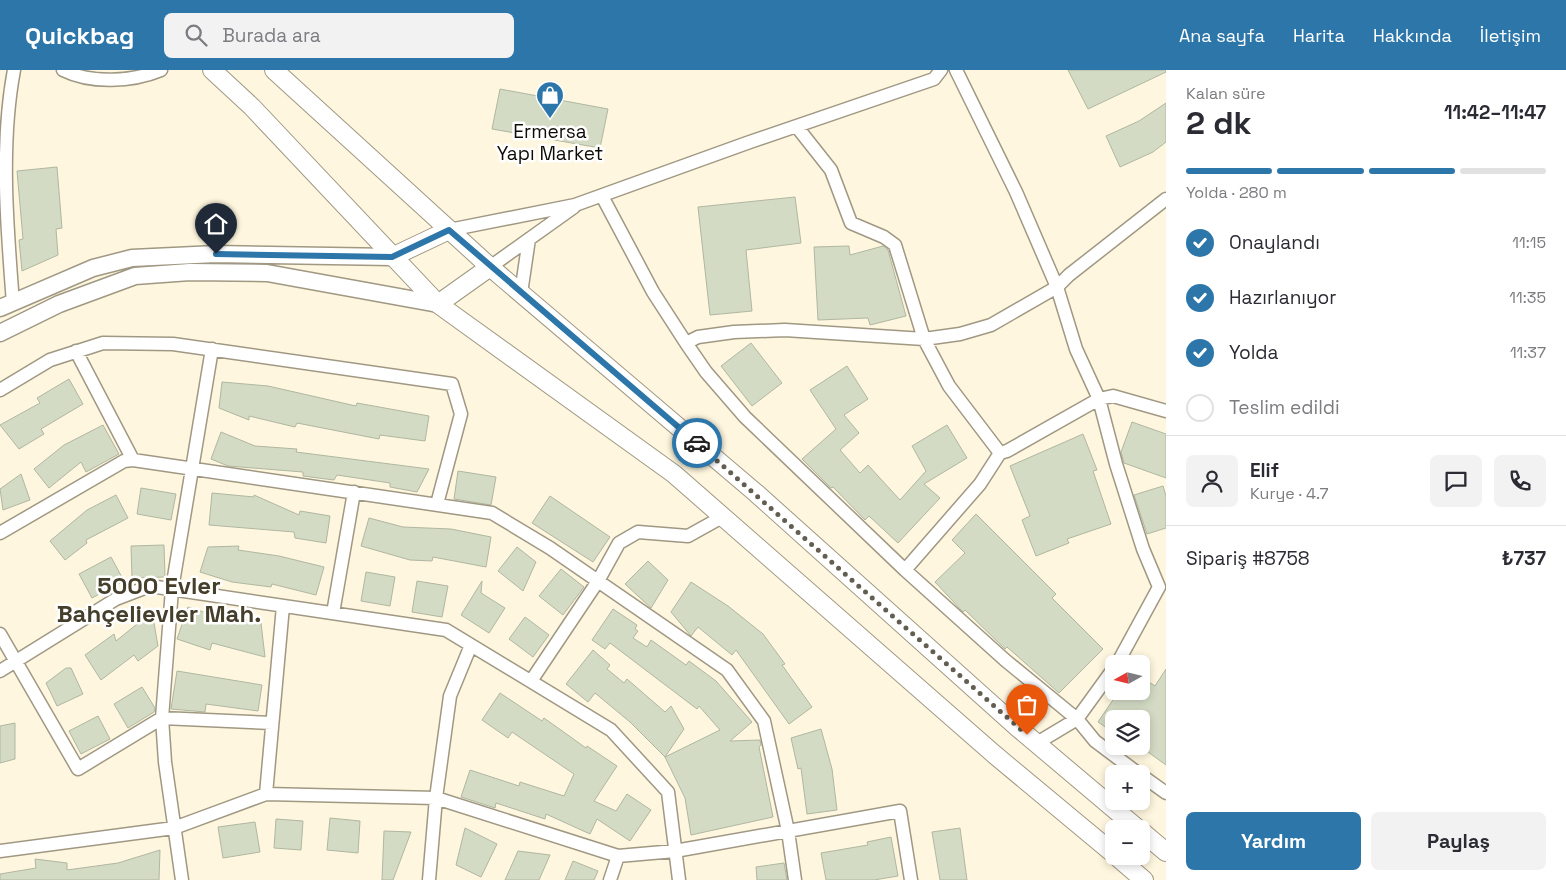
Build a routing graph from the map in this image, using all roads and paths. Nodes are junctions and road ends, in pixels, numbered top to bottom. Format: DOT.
graph roads {
  1 [pos="14,70"];
  2 [pos="62,70"];
  3 [pos="161,70"];
  4 [pos="212,70"];
  5 [pos="274,70"];
  6 [pos="941,70"];
  7 [pos="956,70"];
  8 [pos="797,127"];
  9 [pos="2,182"];
  10 [pos="602,196"];
  11 [pos="1166,199"];
  12 [pos="576,205"];
  13 [pos="449,230"];
  14 [pos="529,239"];
  15 [pos="392,257"];
  16 [pos="490,267"];
  17 [pos="1057,287"];
  18 [pos="521,293"];
  19 [pos="438,304"];
  20 [pos="6,305"];
  21 [pos="0,333"];
  22 [pos="924,339"];
  23 [pos="686,343"];
  24 [pos="212,349"];
  25 [pos="76,351"];
  26 [pos="0,390"];
  27 [pos="1099,399"];
  28 [pos="1166,411"];
  29 [pos="1000,453"];
  30 [pos="133,460"];
  31 [pos="192,467"];
  32 [pos="354,492"];
  33 [pos="437,504"];
  34 [pos="724,516"];
  35 [pos="0,534"];
  36 [pos="905,570"];
  37 [pos="598,581"];
  38 [pos="1162,588"];
  39 [pos="172,590"];
  40 [pos="283,606"];
  41 [pos="333,613"];
  42 [pos="0,634"];
  43 [pos="471,645"];
  44 [pos="1122,655"];
  45 [pos="16,661"];
  46 [pos="0,671"];
  47 [pos="1105,680"];
  48 [pos="531,681"];
  49 [pos="162,718"];
  50 [pos="1076,719"];
  51 [pos="272,723"];
  52 [pos="1037,743"];
  53 [pos="1127,765"];
  54 [pos="1150,781"];
  55 [pos="1166,793"];
  56 [pos="266,794"];
  57 [pos="436,798"];
  58 [pos="1127,820"];
  59 [pos="174,828"];
  60 [pos="788,831"];
  61 [pos="1150,839"];
  62 [pos="1105,847"];
  63 [pos="0,851"];
  64 [pos="675,851"];
  65 [pos="1166,852"];
  66 [pos="618,856"];
  67 [pos="1127,865"];
  68 [pos="182,880"];
  69 [pos="429,880"];
  70 [pos="610,880"];
  71 [pos="679,880"];
  72 [pos="795,880"];
  73 [pos="911,880"];
  74 [pos="1144,880"];
  1 -- 9 [label="street"];
  2 -- 3 [label="street"];
  4 -- 15 [label="main road"];
  5 -- 13 [label="main road"];
  6 -- 8 [label="street"];
  7 -- 17 [label="street"];
  8 -- 10 [label="street"];
  8 -- 22 [label="street"];
  9 -- 20 [label="street"];
  10 -- 12 [label="street"];
  10 -- 23 [label="street"];
  11 -- 17 [label="street"];
  12 -- 13 [label="street"];
  12 -- 14 [label="street"];
  13 -- 15 [label="main road"];
  13 -- 16 [label="main road"];
  14 -- 16 [label="street"];
  14 -- 18 [label="street"];
  15 -- 19 [label="main road"];
  15 -- 20 [label="street"];
  16 -- 18 [label="main road"];
  16 -- 19 [label="main road"];
  17 -- 22 [label="street"];
  17 -- 27 [label="street"];
  18 -- 52 [label="main road"];
  19 -- 21 [label="street"];
  19 -- 34 [label="main road"];
  22 -- 23 [label="street"];
  22 -- 29 [label="street"];
  23 -- 36 [label="street"];
  24 -- 25 [label="street"];
  24 -- 31 [label="street"];
  24 -- 33 [label="street"];
  25 -- 26 [label="street"];
  25 -- 30 [label="street"];
  27 -- 28 [label="street"];
  27 -- 29 [label="street"];
  27 -- 38 [label="street"];
  29 -- 36 [label="street"];
  30 -- 31 [label="street"];
  30 -- 35 [label="street"];
  31 -- 32 [label="street"];
  31 -- 39 [label="street"];
  32 -- 33 [label="street"];
  32 -- 41 [label="street"];
  33 -- 37 [label="street"];
  34 -- 37 [label="street"];
  34 -- 62 [label="main road"];
  36 -- 50 [label="street"];
  37 -- 48 [label="street"];
  37 -- 60 [label="street"];
  38 -- 44 [label="street"];
  39 -- 40 [label="street"];
  39 -- 45 [label="street"];
  39 -- 49 [label="street"];
  40 -- 41 [label="street"];
  40 -- 51 [label="street"];
  41 -- 43 [label="street"];
  42 -- 45 [label="street"];
  43 -- 48 [label="street"];
  43 -- 57 [label="street"];
  45 -- 46 [label="street"];
  45 -- 49 [label="street"];
  47 -- 50 [label="street"];
  48 -- 64 [label="street"];
  49 -- 51 [label="street"];
  49 -- 59 [label="street"];
  50 -- 52 [label="street"];
  50 -- 53 [label="street"];
  51 -- 56 [label="street"];
  52 -- 58 [label="main road"];
  54 -- 55 [label="street"];
  56 -- 57 [label="street"];
  56 -- 59 [label="street"];
  57 -- 66 [label="street"];
  57 -- 69 [label="street"];
  59 -- 63 [label="street"];
  59 -- 68 [label="street"];
  60 -- 64 [label="street"];
  60 -- 72 [label="street"];
  60 -- 73 [label="street"];
  61 -- 65 [label="main road"];
  64 -- 66 [label="street"];
  64 -- 71 [label="street"];
  66 -- 70 [label="street"];
  67 -- 74 [label="main road"];
}
